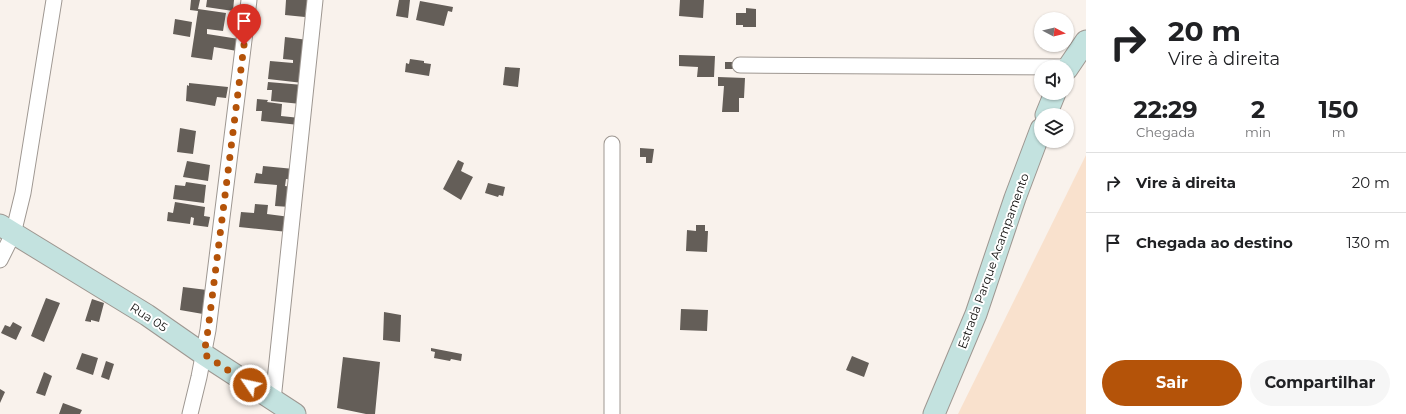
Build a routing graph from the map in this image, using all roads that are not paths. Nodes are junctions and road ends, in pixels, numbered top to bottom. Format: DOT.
graph roads {
  1 [pos="54,0"];
  2 [pos="249,0"];
  3 [pos="315,0"];
  4 [pos="1086,41"];
  5 [pos="1073,60"];
  6 [pos="740,65"];
  7 [pos="1034,68"];
  8 [pos="612,144"];
  9 [pos="1034,148"];
  10 [pos="6,229"];
  11 [pos="0,260"];
  12 [pos="204,354"];
  13 [pos="273,400"];
  14 [pos="190,414"];
  15 [pos="295,414"];
  16 [pos="612,414"];
  17 [pos="934,414"];
  1 -- 10 [label="street"];
  2 -- 12 [label="street"];
  3 -- 13 [label="street"];
  4 -- 5 [label="street"];
  6 -- 7 [label="street"];
  8 -- 16 [label="street"];
  9 -- 17 [label="street, Estrada Parque Acampamento"];
  10 -- 11 [label="street"];
  10 -- 12 [label="street, Rua 05"];
  12 -- 13 [label="street, Rua 05"];
  12 -- 14 [label="street"];
  13 -- 15 [label="street, Rua 05"];
}
